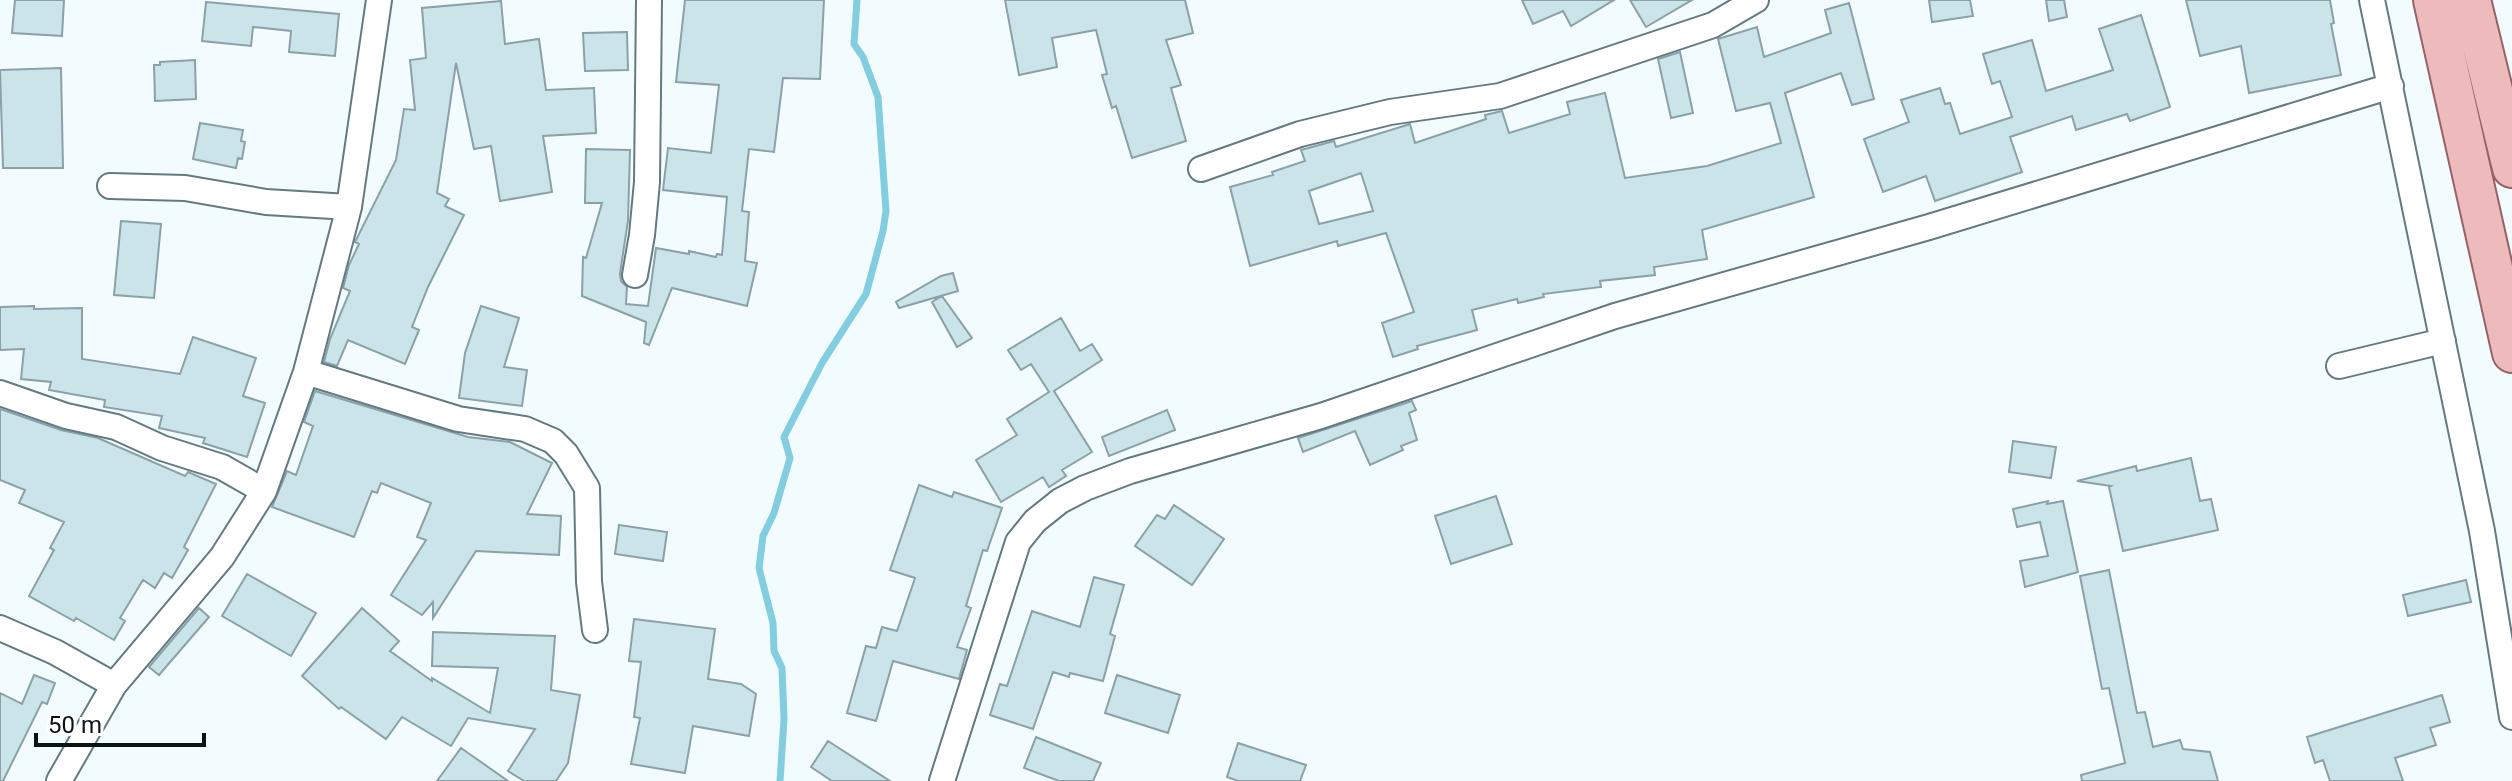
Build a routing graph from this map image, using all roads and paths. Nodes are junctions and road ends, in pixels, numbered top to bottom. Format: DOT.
graph roads {
  1 [pos="379,0"];
  2 [pos="649,0"];
  3 [pos="1756,0"];
  4 [pos="2372,0"];
  5 [pos="2433,0"];
  6 [pos="2471,0"];
  7 [pos="2391,86"];
  8 [pos="2512,168"];
  9 [pos="1201,169"];
  10 [pos="110,186"];
  11 [pos="349,207"];
  12 [pos="635,275"];
  13 [pos="2443,341"];
  14 [pos="2512,353"];
  15 [pos="2339,366"];
  16 [pos="306,372"];
  17 [pos="0,393"];
  18 [pos="264,491"];
  19 [pos="0,628"];
  20 [pos="595,630"];
  21 [pos="114,685"];
  22 [pos="2512,717"];
  23 [pos="59,781"];
  24 [pos="942,781"];
  1 -- 11 [label="street"];
  2 -- 12 [label="street"];
  3 -- 9 [label="street"];
  4 -- 7 [label="street"];
  5 -- 14 [label="main road"];
  6 -- 8 [label="main road"];
  7 -- 13 [label="street"];
  7 -- 24 [label="street"];
  10 -- 11 [label="street"];
  11 -- 16 [label="street"];
  13 -- 15 [label="street"];
  13 -- 22 [label="street"];
  16 -- 18 [label="street"];
  16 -- 20 [label="street"];
  17 -- 18 [label="street"];
  18 -- 21 [label="street"];
  19 -- 21 [label="street"];
  21 -- 23 [label="street"];
}
